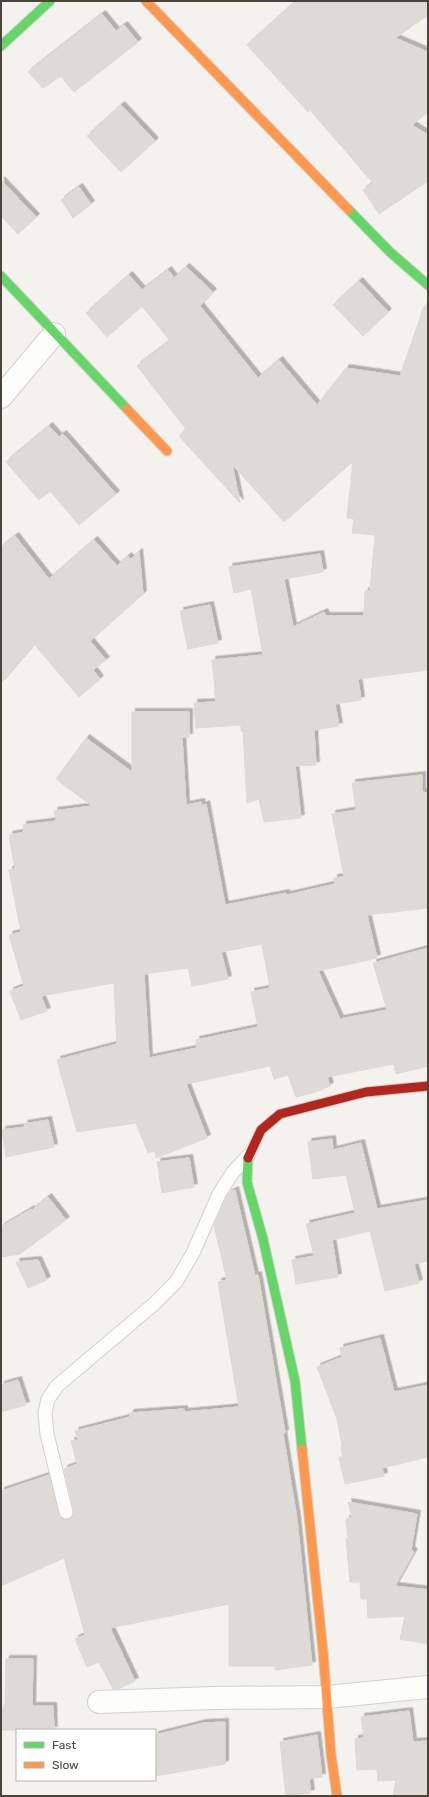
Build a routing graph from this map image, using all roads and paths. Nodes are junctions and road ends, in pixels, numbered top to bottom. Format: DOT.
graph roads {
  1 [pos="50,1"];
  2 [pos="146,1"];
  3 [pos="1,46"];
  4 [pos="1,276"];
  5 [pos="428,285"];
  6 [pos="54,334"];
  7 [pos="1,397"];
  8 [pos="167,451"];
  9 [pos="428,1086"];
  10 [pos="248,1156"];
  11 [pos="66,1512"];
  12 [pos="428,1687"];
  13 [pos="326,1697"];
  14 [pos="99,1702"];
  15 [pos="337,1796"];
  1 -- 3 [label="street"];
  2 -- 5 [label="street"];
  4 -- 6 [label="street"];
  6 -- 7 [label="street"];
  6 -- 8 [label="street"];
  9 -- 10 [label="street"];
  10 -- 11 [label="lane"];
  10 -- 13 [label="street"];
  12 -- 13 [label="street"];
  13 -- 14 [label="street"];
  13 -- 15 [label="street"];
}
